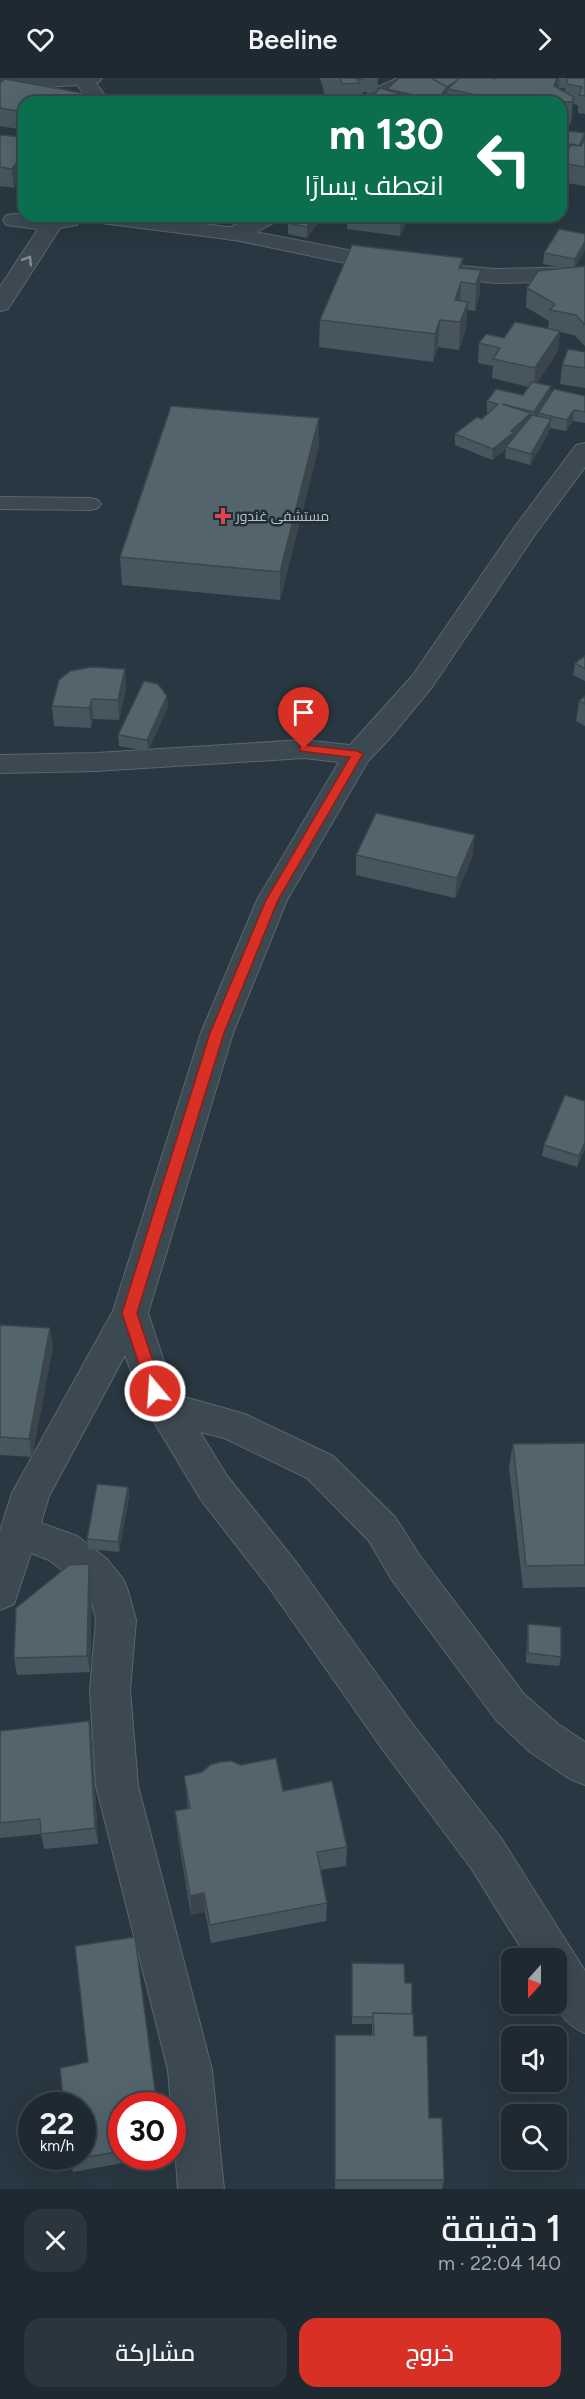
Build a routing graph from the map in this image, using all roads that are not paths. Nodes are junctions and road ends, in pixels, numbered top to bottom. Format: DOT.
graph roads {
  1 [pos="82,78"];
  2 [pos="92,78"];
  3 [pos="414,78"];
  4 [pos="0,84"];
  5 [pos="96,96"];
  6 [pos="377,96"];
  7 [pos="53,222"];
  8 [pos="140,222"];
  9 [pos="258,222"];
  10 [pos="235,234"];
  11 [pos="585,274"];
  12 [pos="0,304"];
  13 [pos="585,450"];
  14 [pos="0,503"];
  15 [pos="91,504"];
  16 [pos="357,754"];
  17 [pos="0,764"];
  18 [pos="129,1313"];
  19 [pos="165,1407"];
  20 [pos="20,1532"];
  21 [pos="0,1592"];
  22 [pos="585,1764"];
  23 [pos="546,1948"];
  24 [pos="567,1982"];
  25 [pos="585,2011"];
  26 [pos="201,2189"];
  1 -- 2 [label="street"];
  1 -- 4 [label="street"];
  1 -- 5 [label="street"];
  3 -- 6 [label="street"];
  12 -- 7 [label="street, one-way"];
  8 -- 10 [label="street"];
  9 -- 10 [label="street"];
  10 -- 11 [label="street"];
  13 -- 16 [label="street"];
  14 -- 15 [label="lane"];
  16 -- 17 [label="street"];
  16 -- 18 [label="street"];
  18 -- 19 [label="street"];
  18 -- 20 [label="street"];
  19 -- 22 [label="street"];
  19 -- 23 [label="street"];
  20 -- 21 [label="street"];
  20 -- 26 [label="street"];
  24 -- 25 [label="street"];
}
